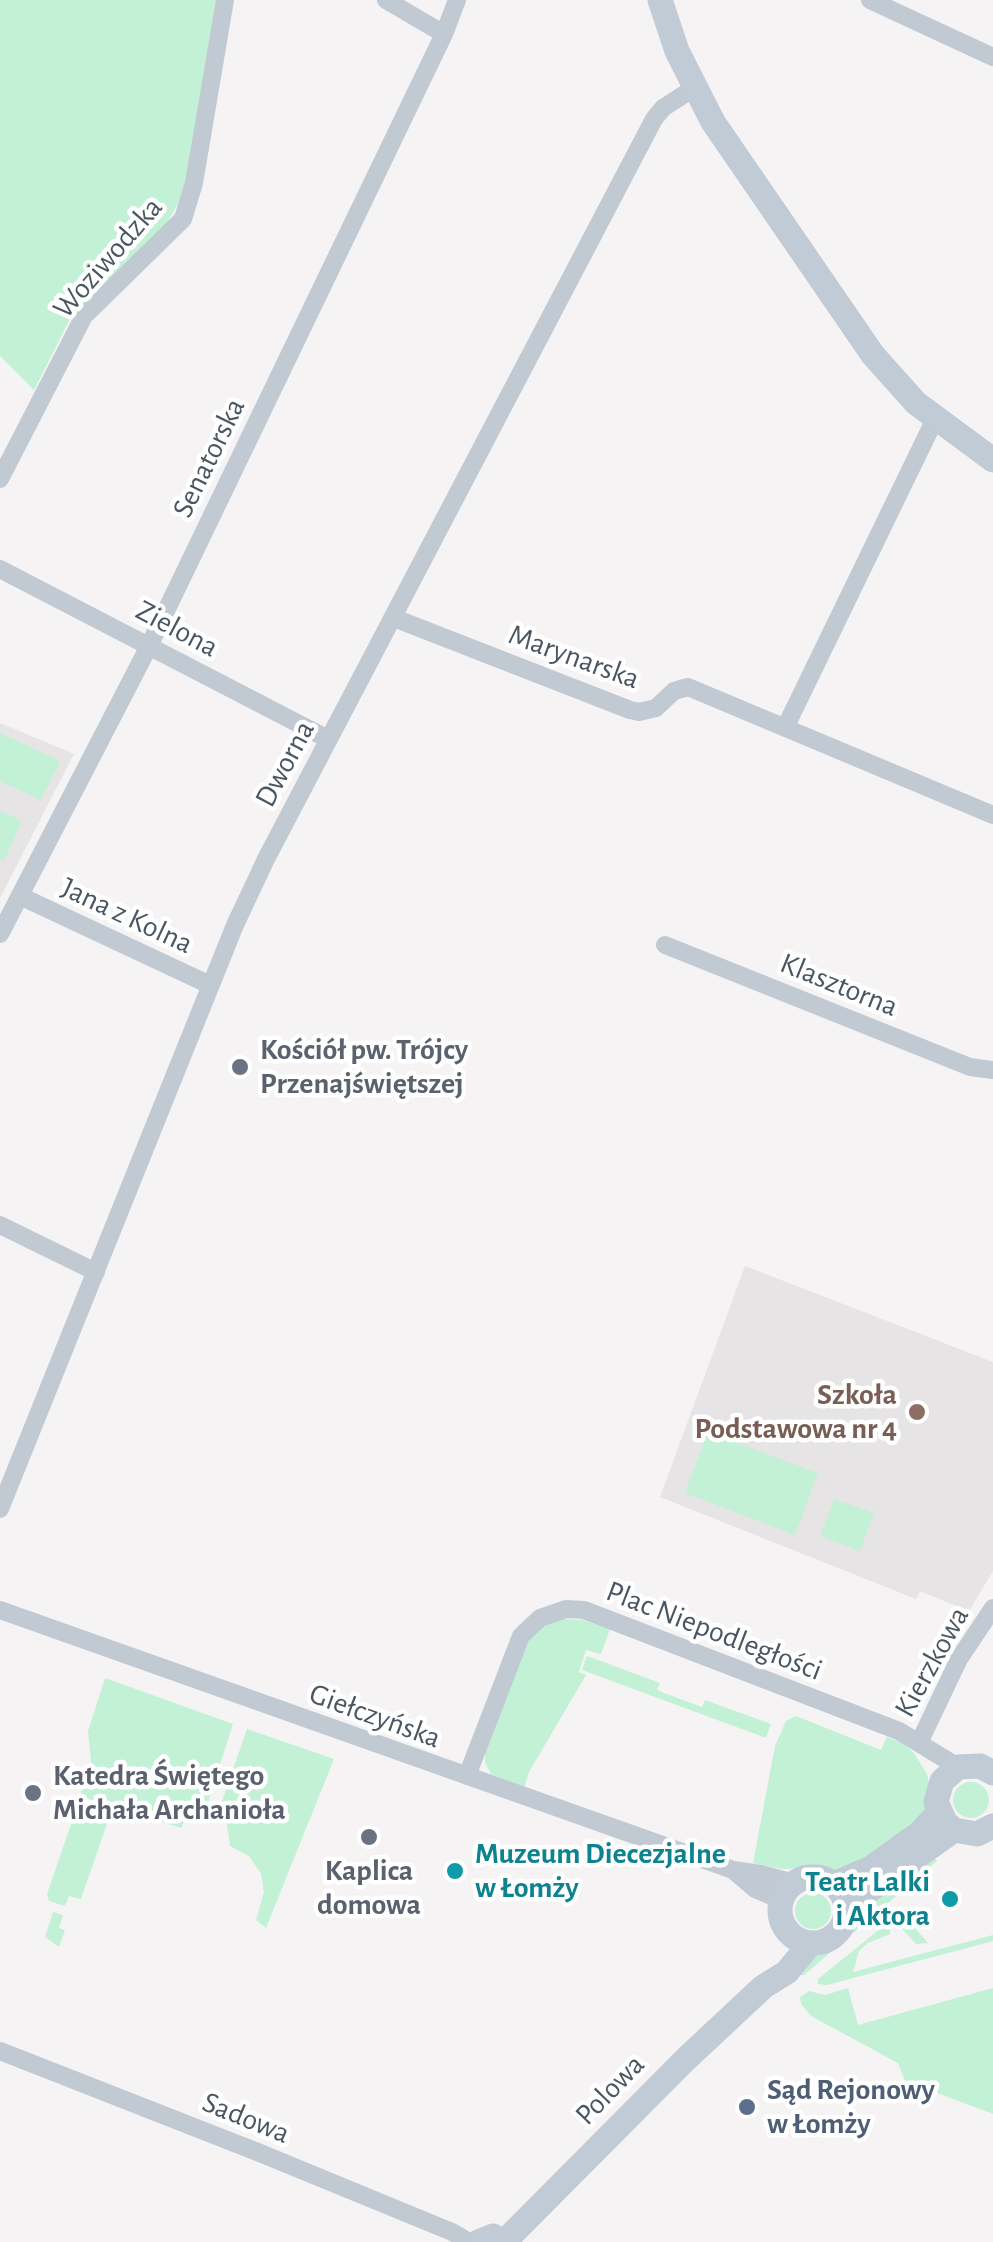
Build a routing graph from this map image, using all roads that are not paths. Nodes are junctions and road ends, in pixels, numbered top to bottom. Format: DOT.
graph roads {
  1 [pos="225,0"];
  2 [pos="386,0"];
  3 [pos="457,0"];
  4 [pos="660,0"];
  5 [pos="870,0"];
  6 [pos="444,34"];
  7 [pos="993,57"];
  8 [pos="694,88"];
  9 [pos="935,419"];
  10 [pos="993,460"];
  11 [pos="0,479"];
  12 [pos="0,569"];
  13 [pos="394,618"];
  14 [pos="149,646"];
  15 [pos="784,728"];
  16 [pos="328,739"];
  17 [pos="993,815"];
  18 [pos="20,896"];
  19 [pos="0,934"];
  20 [pos="665,945"];
  21 [pos="210,985"];
  22 [pos="993,1070"];
  23 [pos="0,1225"];
  24 [pos="96,1272"];
  25 [pos="0,1509"];
  26 [pos="993,1608"];
  27 [pos="0,1610"];
  28 [pos="919,1743"];
  29 [pos="950,1774"];
  30 [pos="993,1774"];
  31 [pos="468,1776"];
  32 [pos="946,1821"];
  33 [pos="991,1830"];
  34 [pos="788,1892"];
  35 [pos="840,1895"];
  36 [pos="800,1939"];
  37 [pos="0,2051"];
  38 [pos="469,2242"];
  39 [pos="478,2242"];
  40 [pos="505,2242"];
  1 -- 11 [label="street, Woziwodzka"];
  2 -- 6 [label="street"];
  3 -- 6 [label="street, Senatorska"];
  4 -- 8 [label="street"];
  5 -- 7 [label="street"];
  6 -- 14 [label="street, Senatorska"];
  8 -- 9 [label="street"];
  8 -- 13 [label="street, Dworna"];
  9 -- 10 [label="street"];
  9 -- 15 [label="street"];
  12 -- 14 [label="street, Zielona"];
  13 -- 15 [label="street, Marynarska"];
  13 -- 16 [label="street, Dworna"];
  14 -- 16 [label="street, Zielona"];
  14 -- 18 [label="street, Senatorska"];
  15 -- 17 [label="street, Marynarska"];
  16 -- 21 [label="street, Dworna"];
  18 -- 19 [label="street, Senatorska"];
  18 -- 21 [label="street, Jana z Kolna"];
  20 -- 22 [label="street, Klasztorna"];
  21 -- 24 [label="street, Dworna"];
  23 -- 24 [label="street"];
  24 -- 25 [label="street, Dworna"];
  26 -- 28 [label="street, Kierzkowa"];
  27 -- 31 [label="street, Giełczyńska"];
  28 -- 29 [label="street, Plac Niepodległości"];
  28 -- 31 [label="street, Plac Niepodległości"];
  29 -- 30 [label="street"];
  29 -- 32 [label="street"];
  31 -- 34 [label="street, Giełczyńska"];
  32 -- 33 [label="street"];
  32 -- 35 [label="street"];
  34 -- 35 [label="street"];
  34 -- 36 [label="street"];
  35 -- 36 [label="street"];
  36 -- 40 [label="street, Polowa"];
  37 -- 38 [label="street, Sadowa"];
  39 -- 40 [label="street"];
}
